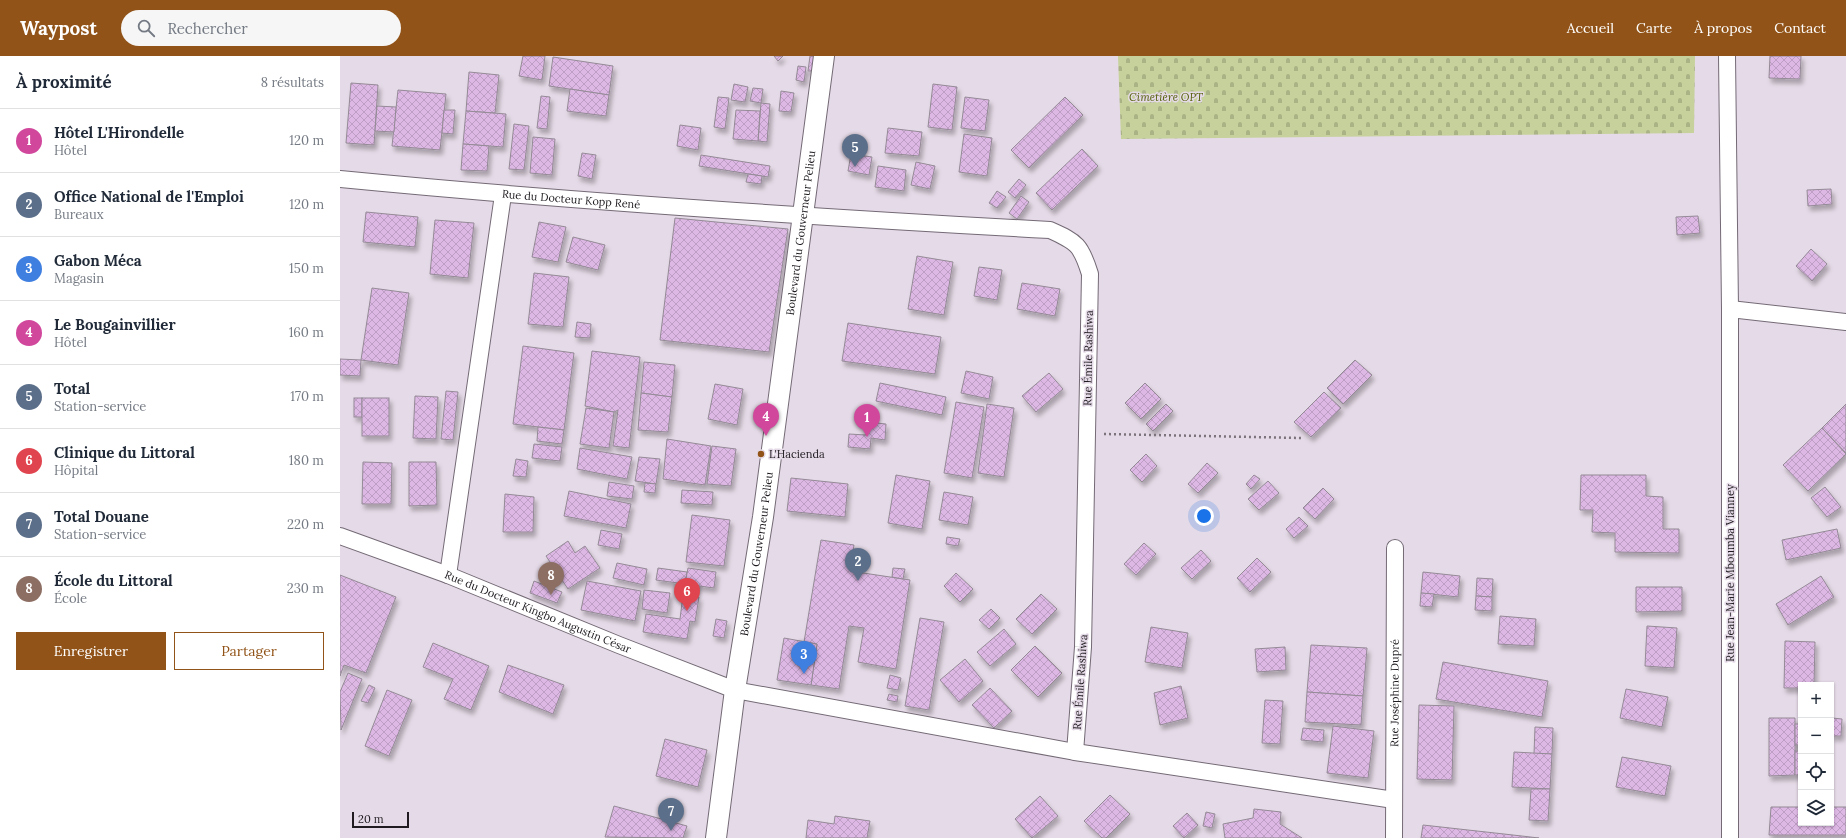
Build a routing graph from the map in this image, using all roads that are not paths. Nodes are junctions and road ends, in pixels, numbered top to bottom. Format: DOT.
graph roads {
  1 [pos="824,56"];
  2 [pos="1727,56"];
  3 [pos="340,179"];
  4 [pos="503,195"];
  5 [pos="803,217"];
  6 [pos="1730,308"];
  7 [pos="1846,322"];
  8 [pos="340,536"];
  9 [pos="1395,548"];
  10 [pos="448,575"];
  11 [pos="736,690"];
  12 [pos="1075,752"];
  13 [pos="1394,800"];
  14 [pos="716,838"];
  15 [pos="1394,838"];
  16 [pos="1730,838"];
  1 -- 5 [label="street, Boulevard du Gouverneur Pelieu"];
  2 -- 6 [label="street, Rue Jean-Marie Mboumba Vianney"];
  3 -- 4 [label="street, Rue du Docteur Kopp René"];
  4 -- 5 [label="street, Rue du Docteur Kopp René"];
  4 -- 10 [label="street"];
  5 -- 11 [label="street, Boulevard du Gouverneur Pelieu"];
  5 -- 12 [label="street, Rue Émile Rashiwa"];
  6 -- 7 [label="street"];
  6 -- 16 [label="street, Rue Jean-Marie Mboumba Vianney"];
  8 -- 10 [label="street, Rue du Docteur Kingbo Augustin César"];
  9 -- 13 [label="street, Rue Joséphine Dupré"];
  10 -- 11 [label="street, Rue du Docteur Kingbo Augustin César"];
  11 -- 12 [label="street, Rue du Docteur Kingbo Augustin César"];
  11 -- 14 [label="street, Boulevard du Gouverneur Pelieu"];
  12 -- 13 [label="street, Rue du Docteur Kingbo Augustin César"];
  13 -- 15 [label="street, Rue Joséphine Dupré"];
}
